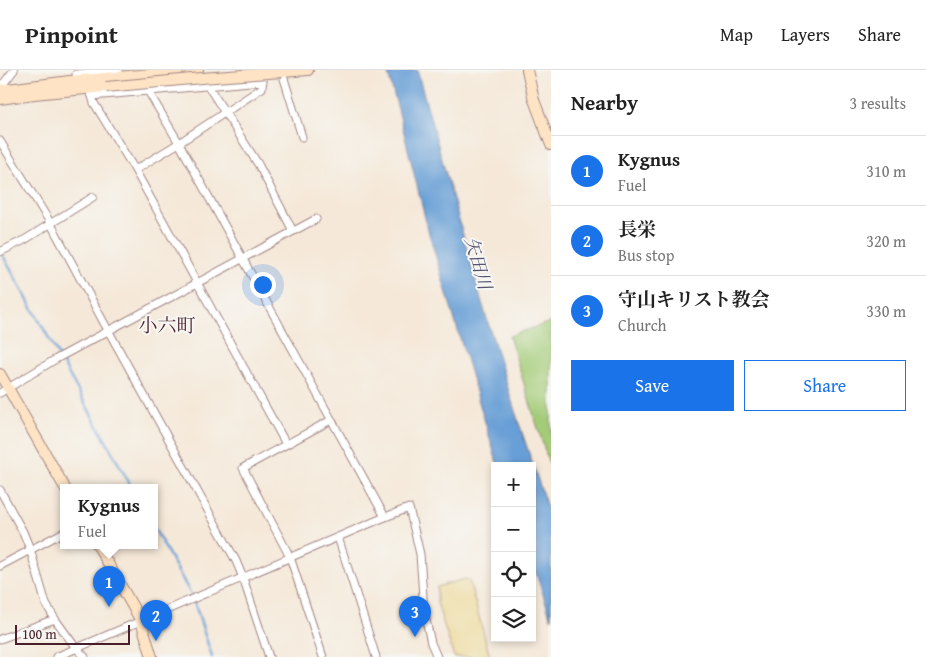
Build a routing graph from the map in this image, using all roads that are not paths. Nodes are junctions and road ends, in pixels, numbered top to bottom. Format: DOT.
graph roads {
  1 [pos="14,70"];
  2 [pos="119,70"];
  3 [pos="198,70"];
  4 [pos="263,70"];
  5 [pos="308,70"];
  6 [pos="527,70"];
  7 [pos="282,72"];
  8 [pos="73,75"];
  9 [pos="263,81"];
  10 [pos="106,83"];
  11 [pos="208,86"];
  12 [pos="0,89"];
  13 [pos="148,91"];
  14 [pos="90,92"];
  15 [pos="0,99"];
  16 [pos="225,113"];
  17 [pos="302,138"];
  18 [pos="0,141"];
  19 [pos="179,143"];
  20 [pos="551,145"];
  21 [pos="135,170"];
  22 [pos="93,197"];
  23 [pos="316,219"];
  24 [pos="51,224"];
  25 [pos="293,232"];
  26 [pos="2,251"];
  27 [pos="243,259"];
  28 [pos="197,283"];
  29 [pos="109,331"];
  30 [pos="0,374"];
  31 [pos="4,391"];
  32 [pos="331,420"];
  33 [pos="286,444"];
  34 [pos="62,484"];
  35 [pos="0,490"];
  36 [pos="385,517"];
  37 [pos="60,534"];
  38 [pos="338,537"];
  39 [pos="30,549"];
  40 [pos="100,549"];
  41 [pos="290,557"];
  42 [pos="0,566"];
  43 [pos="243,578"];
  44 [pos="55,619"];
  45 [pos="141,622"];
  46 [pos="0,639"];
  47 [pos="76,648"];
  48 [pos="56,657"];
  49 [pos="85,657"];
  50 [pos="152,657"];
  51 [pos="269,657"];
  52 [pos="323,657"];
  53 [pos="376,657"];
  54 [pos="436,657"];
  1 -- 12 [label="street"];
  2 -- 8 [label="street"];
  3 -- 10 [label="street"];
  4 -- 9 [label="street"];
  5 -- 7 [label="street"];
  6 -- 20 [label="street"];
  7 -- 10 [label="street, bridge"];
  7 -- 17 [label="street"];
  8 -- 10 [label="street"];
  8 -- 12 [label="street"];
  9 -- 11 [label="street"];
  9 -- 16 [label="street"];
  10 -- 14 [label="street"];
  11 -- 13 [label="street"];
  11 -- 16 [label="street"];
  13 -- 14 [label="street"];
  13 -- 19 [label="street"];
  14 -- 15 [label="street"];
  14 -- 21 [label="street"];
  16 -- 19 [label="street"];
  16 -- 25 [label="street"];
  18 -- 24 [label="street"];
  19 -- 21 [label="street"];
  19 -- 27 [label="street"];
  21 -- 28 [label="street"];
  22 -- 24 [label="street"];
  23 -- 25 [label="street"];
  24 -- 26 [label="street"];
  24 -- 29 [label="street"];
  25 -- 27 [label="street"];
  27 -- 28 [label="street"];
  27 -- 32 [label="street"];
  28 -- 29 [label="street"];
  28 -- 33 [label="street"];
  29 -- 31 [label="street"];
  29 -- 43 [label="street"];
  30 -- 31 [label="street"];
  31 -- 34 [label="street"];
  32 -- 33 [label="street"];
  32 -- 36 [label="street"];
  33 -- 41 [label="street"];
  35 -- 39 [label="street"];
  36 -- 38 [label="street"];
  36 -- 54 [label="street"];
  37 -- 39 [label="street"];
  38 -- 41 [label="street"];
  38 -- 53 [label="street"];
  39 -- 42 [label="street"];
  39 -- 44 [label="street"];
  40 -- 45 [label="street"];
  41 -- 43 [label="street"];
  41 -- 52 [label="street"];
  43 -- 45 [label="street"];
  43 -- 51 [label="street"];
  44 -- 46 [label="street"];
  44 -- 47 [label="street"];
  45 -- 47 [label="street"];
  45 -- 50 [label="street"];
  47 -- 48 [label="street"];
  47 -- 49 [label="street"];
}
